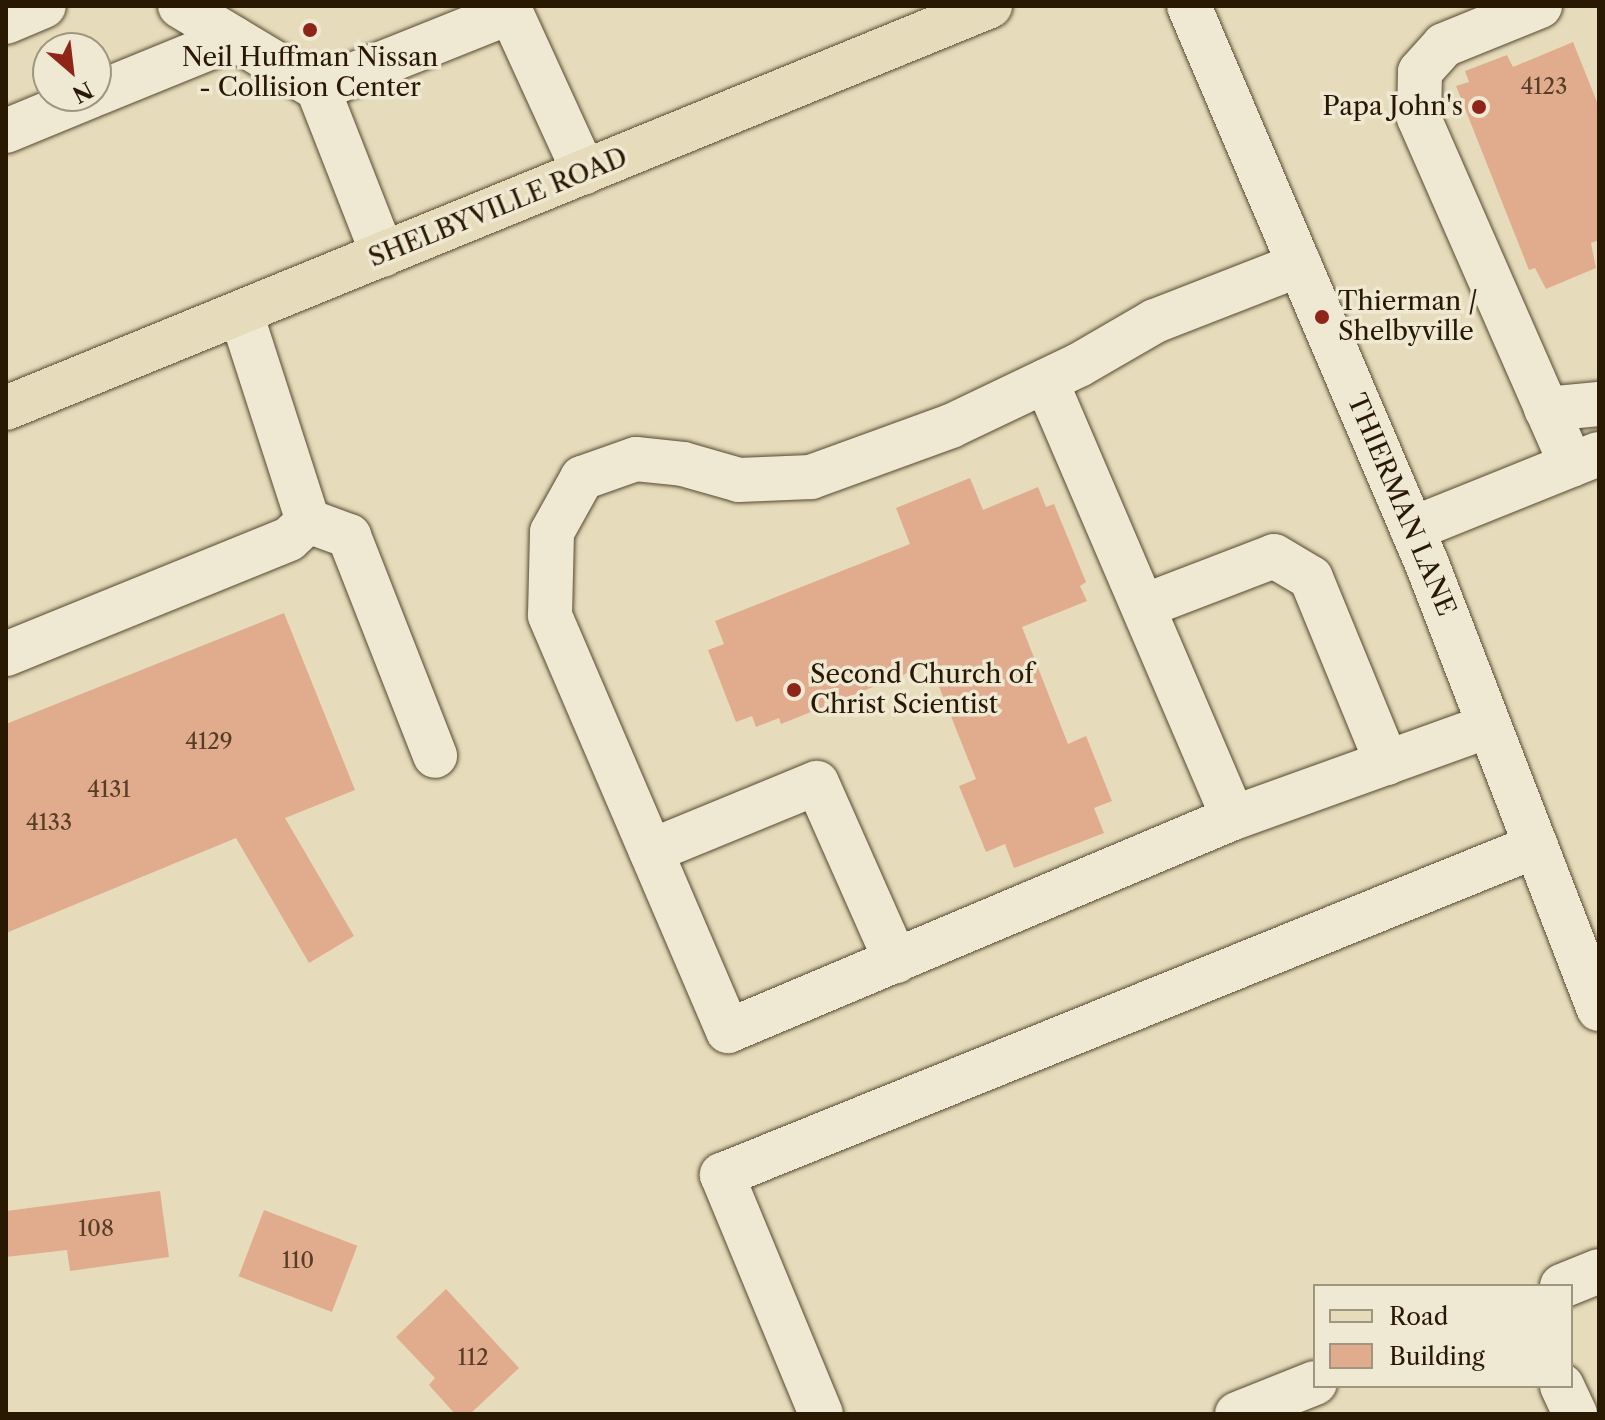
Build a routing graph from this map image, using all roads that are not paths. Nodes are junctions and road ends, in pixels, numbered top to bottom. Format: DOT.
graph roads {
  1 [pos="44,6"];
  2 [pos="180,6"];
  3 [pos="990,6"];
  4 [pos="1189,6"];
  5 [pos="1540,6"];
  6 [pos="509,9"];
  7 [pos="930,17"];
  8 [pos="6,22"];
  9 [pos="233,38"];
  10 [pos="112,88"];
  11 [pos="318,89"];
  12 [pos="52,112"];
  13 [pos="6,131"];
  14 [pos="584,172"];
  15 [pos="383,255"];
  16 [pos="1299,265"];
  17 [pos="241,314"];
  18 [pos="1046,381"];
  19 [pos="1599,404"];
  20 [pos="6,408"];
  21 [pos="1546,409"];
  22 [pos="1585,459"];
  23 [pos="308,521"];
  24 [pos="1412,529"];
  25 [pos="1144,606"];
  26 [pos="6,654"];
  27 [pos="1489,726"];
  28 [pos="435,756"];
  29 [pos="1387,763"];
  30 [pos="1233,818"];
  31 [pos="1536,846"];
  32 [pos="651,851"];
  33 [pos="896,961"];
  34 [pos="1599,1009"];
  35 [pos="1599,1271"];
  36 [pos="1567,1284"];
  37 [pos="1313,1384"];
  38 [pos="1563,1388"];
  39 [pos="821,1414"];
  40 [pos="1237,1414"];
  41 [pos="1575,1414"];
  1 -- 8 [label="street"];
  2 -- 9 [label="street"];
  3 -- 7 [label="main road, SHELBYVILLE ROAD"];
  4 -- 16 [label="street, THIERMAN LANE"];
  5 -- 21 [label="street"];
  6 -- 11 [label="street"];
  6 -- 14 [label="street"];
  7 -- 14 [label="main road, SHELBYVILLE ROAD"];
  9 -- 10 [label="street"];
  9 -- 11 [label="street"];
  11 -- 15 [label="street"];
  12 -- 13 [label="street"];
  14 -- 15 [label="main road, SHELBYVILLE ROAD"];
  15 -- 17 [label="main road, SHELBYVILLE ROAD"];
  16 -- 18 [label="street"];
  16 -- 24 [label="street, THIERMAN LANE"];
  17 -- 20 [label="main road, SHELBYVILLE ROAD"];
  17 -- 23 [label="street"];
  18 -- 25 [label="street"];
  18 -- 32 [label="street"];
  19 -- 21 [label="street"];
  21 -- 22 [label="street"];
  22 -- 24 [label="street"];
  23 -- 26 [label="street"];
  23 -- 28 [label="street"];
  24 -- 27 [label="street, THIERMAN LANE"];
  25 -- 29 [label="street"];
  25 -- 30 [label="street"];
  27 -- 29 [label="street"];
  27 -- 31 [label="street, THIERMAN LANE"];
  29 -- 30 [label="street"];
  30 -- 33 [label="street"];
  31 -- 34 [label="street, THIERMAN LANE"];
  31 -- 39 [label="street"];
  32 -- 33 [label="street"];
  32 -- 33 [label="street"];
  35 -- 36 [label="street"];
  37 -- 40 [label="street"];
  38 -- 41 [label="street"];
}
